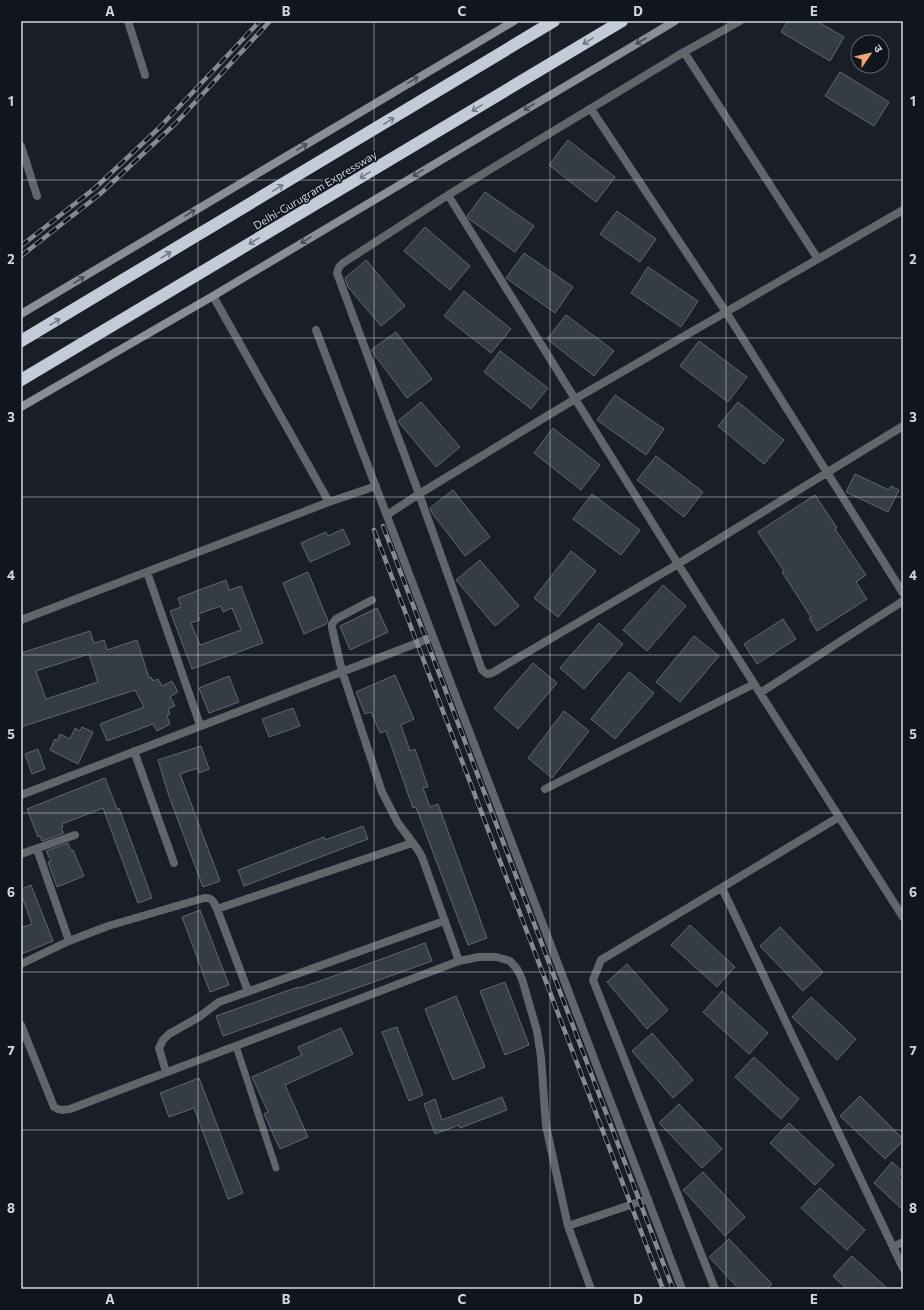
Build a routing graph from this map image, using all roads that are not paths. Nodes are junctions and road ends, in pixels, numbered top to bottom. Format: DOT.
graph roads {
  1 [pos="128,21"];
  2 [pos="514,21"];
  3 [pos="554,21"];
  4 [pos="622,21"];
  5 [pos="675,21"];
  6 [pos="740,21"];
  7 [pos="684,52"];
  8 [pos="145,75"];
  9 [pos="591,109"];
  10 [pos="21,146"];
  11 [pos="448,195"];
  12 [pos="37,196"];
  13 [pos="903,210"];
  14 [pos="818,258"];
  15 [pos="213,296"];
  16 [pos="726,312"];
  17 [pos="21,314"];
  18 [pos="316,330"];
  19 [pos="21,341"];
  20 [pos="21,380"];
  21 [pos="575,399"];
  22 [pos="21,407"];
  23 [pos="903,426"];
  24 [pos="827,473"];
  25 [pos="376,486"];
  26 [pos="419,494"];
  27 [pos="329,502"];
  28 [pos="387,515"];
  29 [pos="678,564"];
  30 [pos="147,572"];
  31 [pos="903,593"];
  32 [pos="372,600"];
  33 [pos="903,601"];
  34 [pos="21,620"];
  35 [pos="433,637"];
  36 [pos="342,671"];
  37 [pos="754,684"];
  38 [pos="760,693"];
  39 [pos="200,725"];
  40 [pos="134,751"];
  41 [pos="545,789"];
  42 [pos="21,795"];
  43 [pos="838,817"];
  44 [pos="75,835"];
  45 [pos="412,843"];
  46 [pos="37,848"];
  47 [pos="21,854"];
  48 [pos="174,863"];
  49 [pos="722,888"];
  50 [pos="218,909"];
  51 [pos="903,917"];
  52 [pos="444,921"];
  53 [pos="69,941"];
  54 [pos="459,961"];
  55 [pos="21,964"];
  56 [pos="248,990"];
  57 [pos="21,1025"];
  58 [pos="236,1046"];
  59 [pos="166,1072"];
  60 [pos="276,1168"];
  61 [pos="648,1199"];
  62 [pos="568,1226"];
  63 [pos="903,1242"];
  64 [pos="893,1247"];
  65 [pos="903,1268"];
  66 [pos="591,1289"];
  67 [pos="682,1289"];
  68 [pos="716,1289"];
  1 -- 8 [label="street"];
  17 -- 2 [label="main road, one-way"];
  19 -- 3 [label="highway, Delhi-Gurugram Expressway, one-way"];
  4 -- 20 [label="highway, Delhi-Gurugram Expressway, one-way"];
  5 -- 15 [label="main road, one-way"];
  6 -- 7 [label="street"];
  7 -- 9 [label="street"];
  7 -- 14 [label="street"];
  9 -- 11 [label="street"];
  9 -- 16 [label="street"];
  10 -- 12 [label="street"];
  11 -- 21 [label="street"];
  11 -- 26 [label="street"];
  13 -- 14 [label="street"];
  14 -- 16 [label="street"];
  15 -- 22 [label="main road"];
  15 -- 27 [label="street"];
  16 -- 21 [label="street"];
  16 -- 24 [label="street"];
  18 -- 25 [label="street"];
  21 -- 26 [label="street"];
  21 -- 29 [label="street"];
  23 -- 24 [label="street"];
  24 -- 29 [label="street"];
  24 -- 31 [label="street"];
  25 -- 27 [label="street"];
  25 -- 28 [label="street"];
  26 -- 28 [label="street"];
  26 -- 29 [label="street"];
  27 -- 30 [label="street"];
  28 -- 35 [label="street"];
  29 -- 37 [label="street"];
  30 -- 34 [label="street"];
  30 -- 39 [label="street"];
  32 -- 36 [label="street"];
  33 -- 38 [label="street"];
  35 -- 36 [label="street"];
  35 -- 61 [label="street"];
  36 -- 39 [label="street"];
  36 -- 45 [label="street"];
  37 -- 38 [label="street"];
  37 -- 41 [label="street"];
  38 -- 43 [label="street"];
  39 -- 40 [label="street"];
  40 -- 42 [label="street"];
  40 -- 48 [label="street"];
  43 -- 49 [label="street"];
  43 -- 51 [label="street"];
  44 -- 46 [label="street"];
  45 -- 50 [label="street"];
  45 -- 52 [label="street"];
  46 -- 47 [label="street"];
  46 -- 53 [label="street"];
  49 -- 64 [label="street"];
  49 -- 68 [label="street"];
  50 -- 53 [label="street"];
  50 -- 56 [label="street"];
  52 -- 54 [label="street"];
  52 -- 56 [label="street"];
  53 -- 55 [label="street"];
  54 -- 58 [label="street"];
  54 -- 62 [label="street"];
  56 -- 59 [label="street"];
  57 -- 59 [label="street"];
  58 -- 59 [label="street"];
  58 -- 60 [label="lane"];
  61 -- 62 [label="street"];
  61 -- 67 [label="street"];
  62 -- 66 [label="street"];
  63 -- 64 [label="street"];
  64 -- 65 [label="street"];
}
